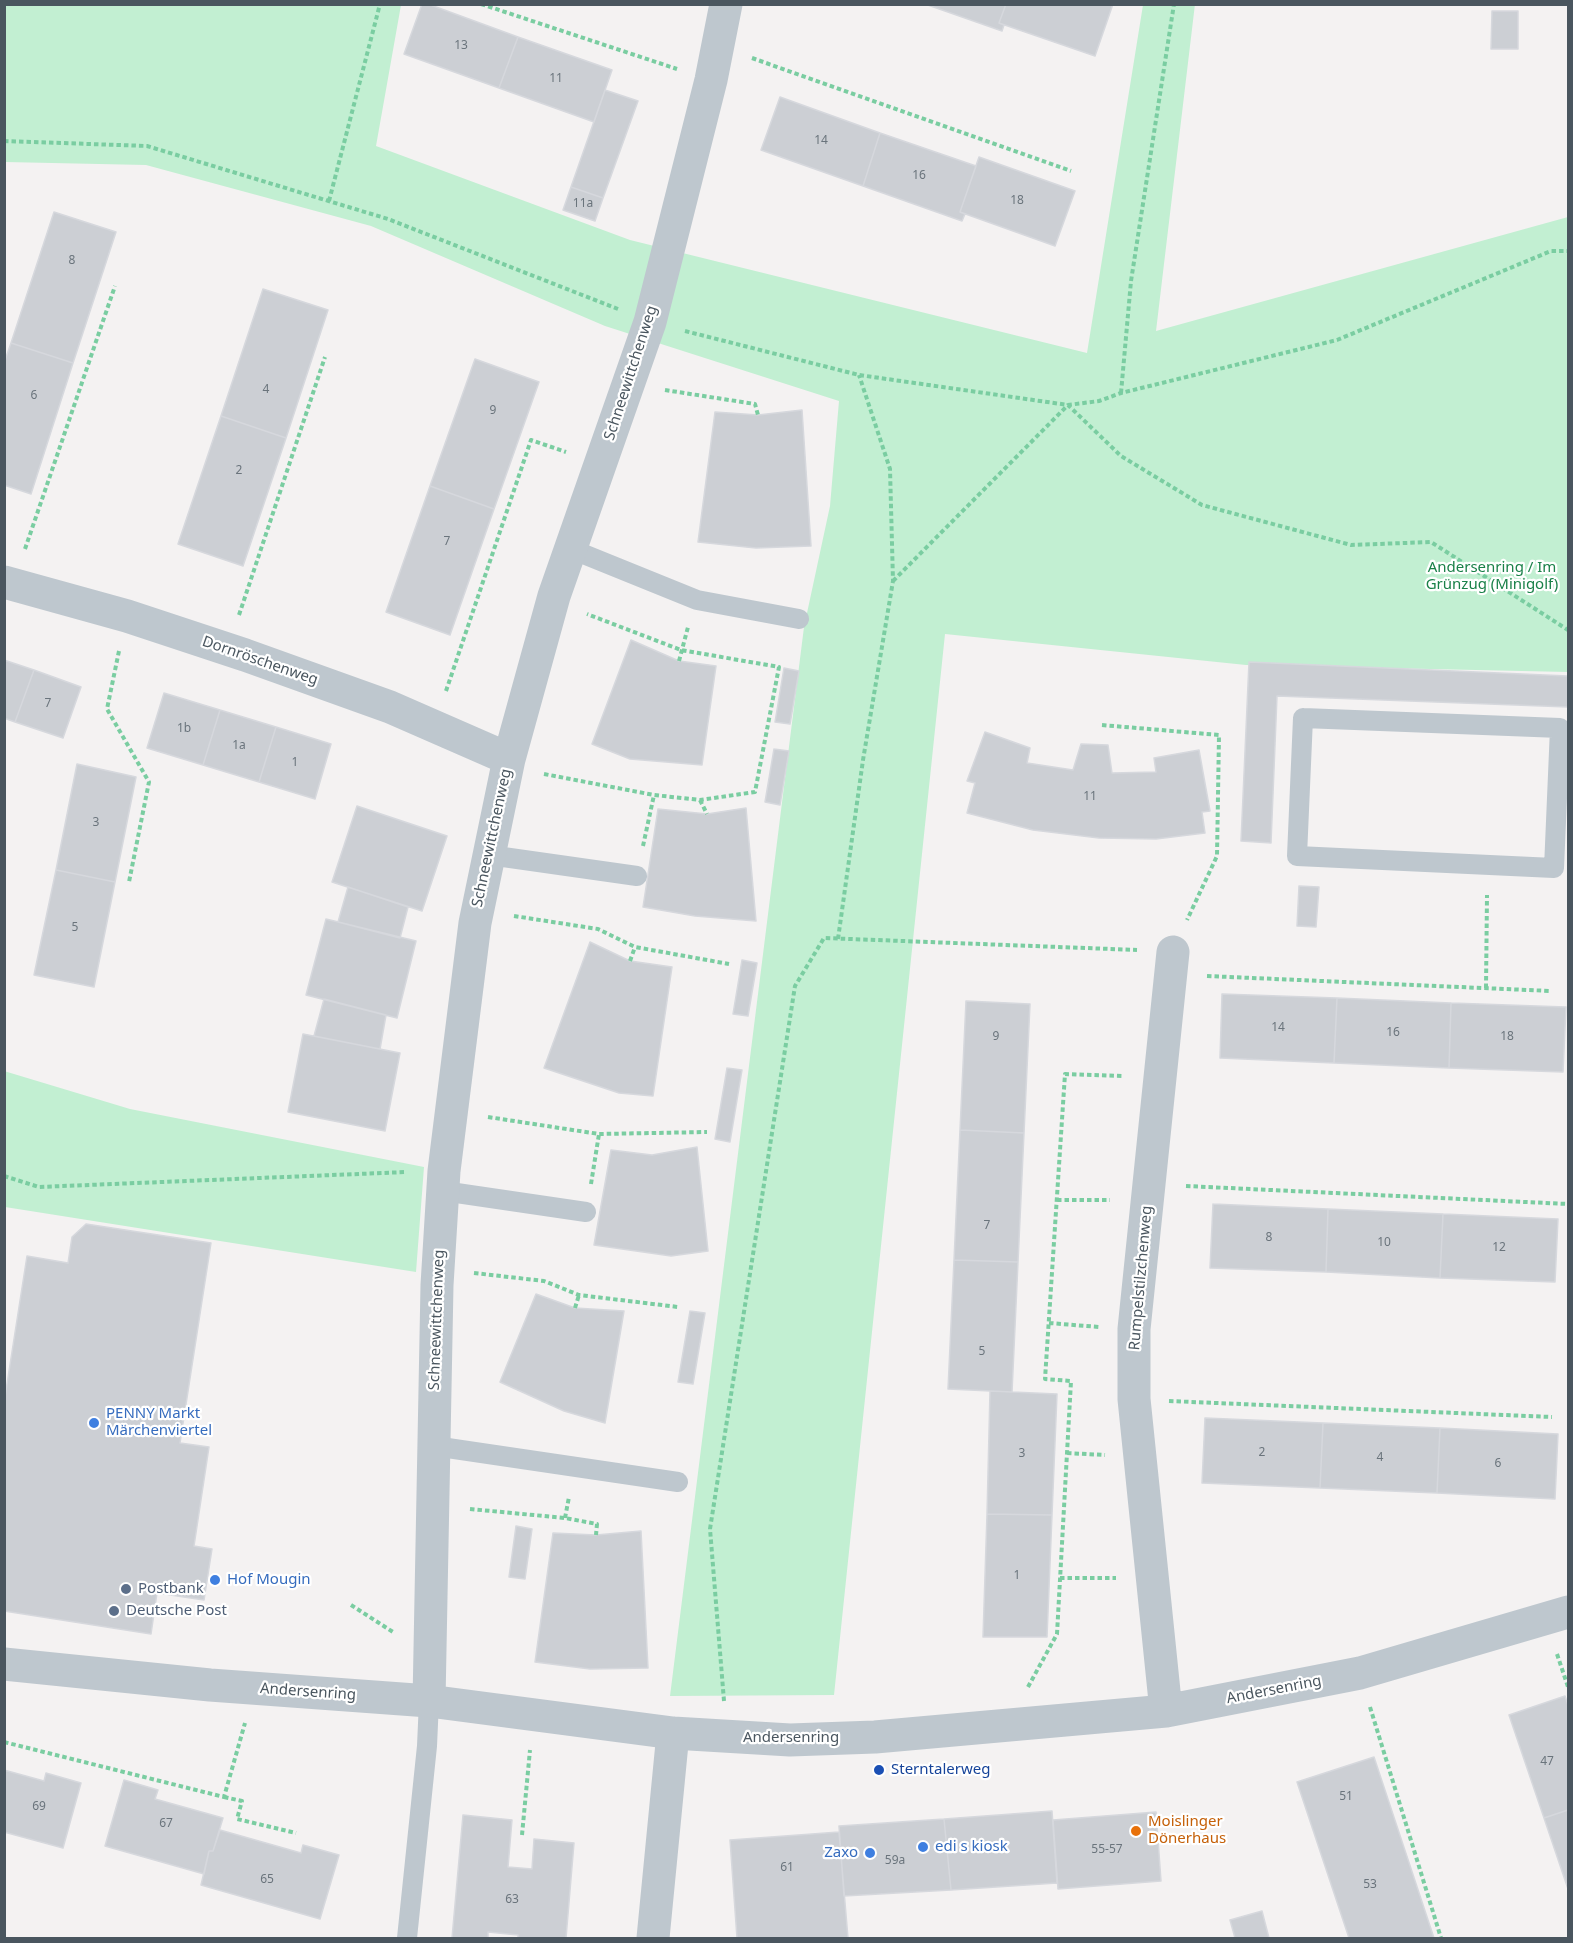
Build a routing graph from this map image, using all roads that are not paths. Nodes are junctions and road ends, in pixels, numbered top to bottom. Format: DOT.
graph roads {
  1 [pos="726,4"];
  2 [pos="571,549"];
  3 [pos="8,583"];
  4 [pos="799,619"];
  5 [pos="508,763"];
  6 [pos="489,855"];
  7 [pos="1488,865"];
  8 [pos="637,876"];
  9 [pos="1172,963"];
  10 [pos="444,1180"];
  11 [pos="586,1212"];
  12 [pos="434,1446"];
  13 [pos="678,1482"];
  14 [pos="1569,1612"];
  15 [pos="4,1664"];
  16 [pos="429,1701"];
  17 [pos="1166,1711"];
  18 [pos="673,1733"];
  19 [pos="407,1938"];
  20 [pos="653,1938"];
  1 -- 2 [label="street, Schneewittchenweg"];
  2 -- 4 [label="lane"];
  2 -- 5 [label="street, Schneewittchenweg"];
  3 -- 5 [label="street, Dornröschenweg"];
  5 -- 6 [label="street, Schneewittchenweg"];
  6 -- 8 [label="lane"];
  6 -- 10 [label="street, Schneewittchenweg"];
  7 -- 7 [label="lane"];
  9 -- 17 [label="street, Rumpelstilzchenweg"];
  10 -- 11 [label="lane"];
  10 -- 12 [label="street, Schneewittchenweg"];
  12 -- 13 [label="lane"];
  12 -- 16 [label="street, Schneewittchenweg"];
  14 -- 17 [label="street, Andersenring"];
  15 -- 16 [label="street, Andersenring"];
  16 -- 18 [label="street, Andersenring"];
  16 -- 19 [label="lane"];
  17 -- 18 [label="street, Andersenring"];
  18 -- 20 [label="street"];
}
